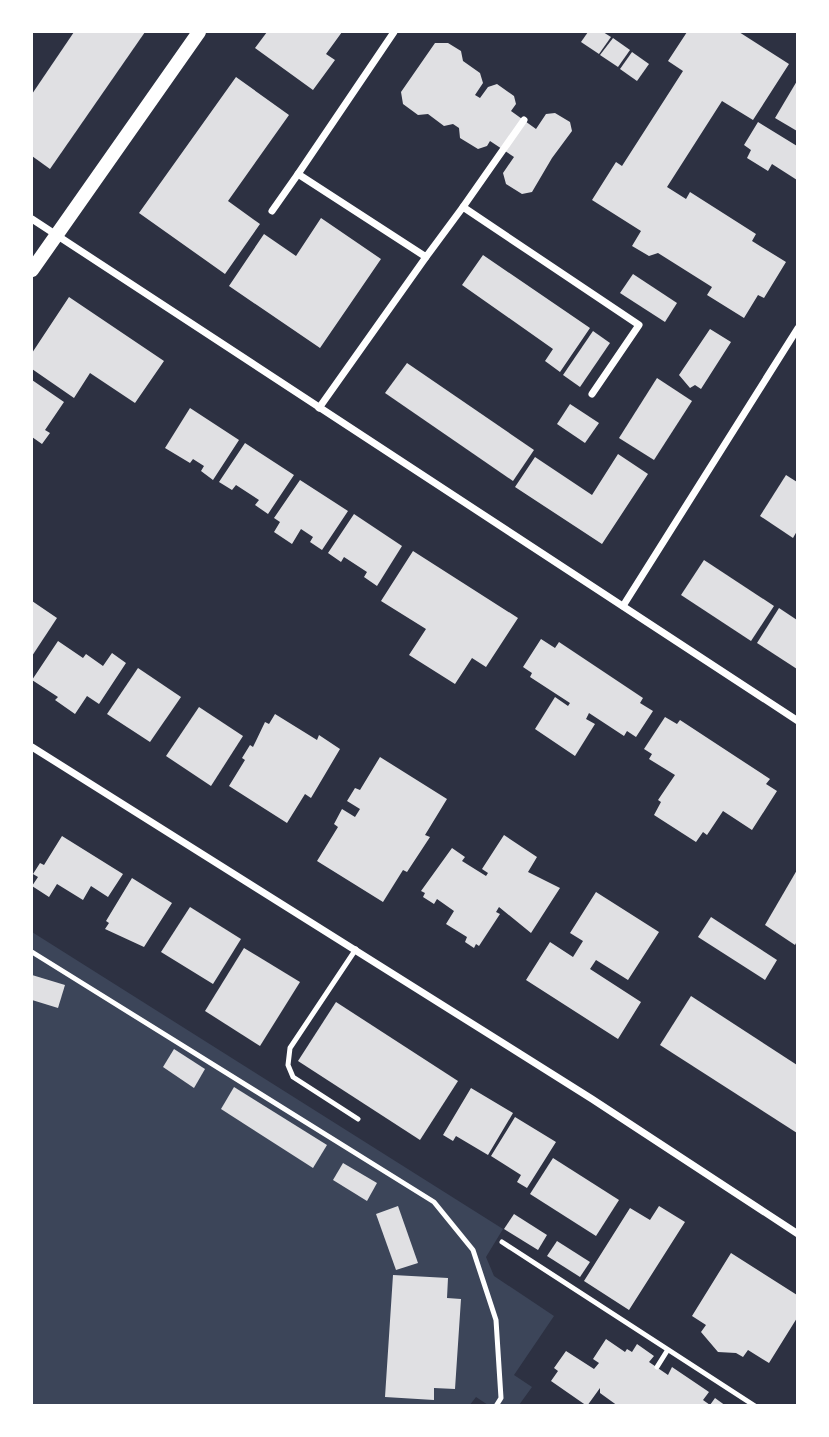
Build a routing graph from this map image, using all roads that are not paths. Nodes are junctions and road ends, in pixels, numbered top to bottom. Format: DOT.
graph roads {
  1 [pos="199,32"];
  2 [pos="394,32"];
  3 [pos="524,120"];
  4 [pos="298,174"];
  5 [pos="463,207"];
  6 [pos="272,211"];
  7 [pos="32,219"];
  8 [pos="57,234"];
  9 [pos="426,257"];
  10 [pos="32,270"];
  11 [pos="797,328"];
  12 [pos="592,394"];
  13 [pos="319,408"];
  14 [pos="623,606"];
  15 [pos="797,721"];
  16 [pos="32,747"];
  17 [pos="356,949"];
  18 [pos="32,951"];
  19 [pos="358,1119"];
  20 [pos="797,1234"];
  21 [pos="502,1242"];
  22 [pos="667,1350"];
  23 [pos="657,1367"];
  24 [pos="496,1405"];
  25 [pos="755,1405"];
  1 -- 8 [label="main road"];
  2 -- 4 [label="street"];
  3 -- 5 [label="street"];
  4 -- 6 [label="street"];
  4 -- 9 [label="street"];
  5 -- 9 [label="street"];
  5 -- 12 [label="street"];
  7 -- 8 [label="street"];
  8 -- 10 [label="main road"];
  8 -- 13 [label="street"];
  9 -- 13 [label="street"];
  11 -- 14 [label="street"];
  13 -- 14 [label="street"];
  14 -- 15 [label="street"];
  16 -- 17 [label="street"];
  17 -- 19 [label="lane"];
  17 -- 20 [label="street"];
  18 -- 24 [label="lane"];
  21 -- 22 [label="lane"];
  22 -- 23 [label="lane"];
  22 -- 25 [label="lane"];
}
